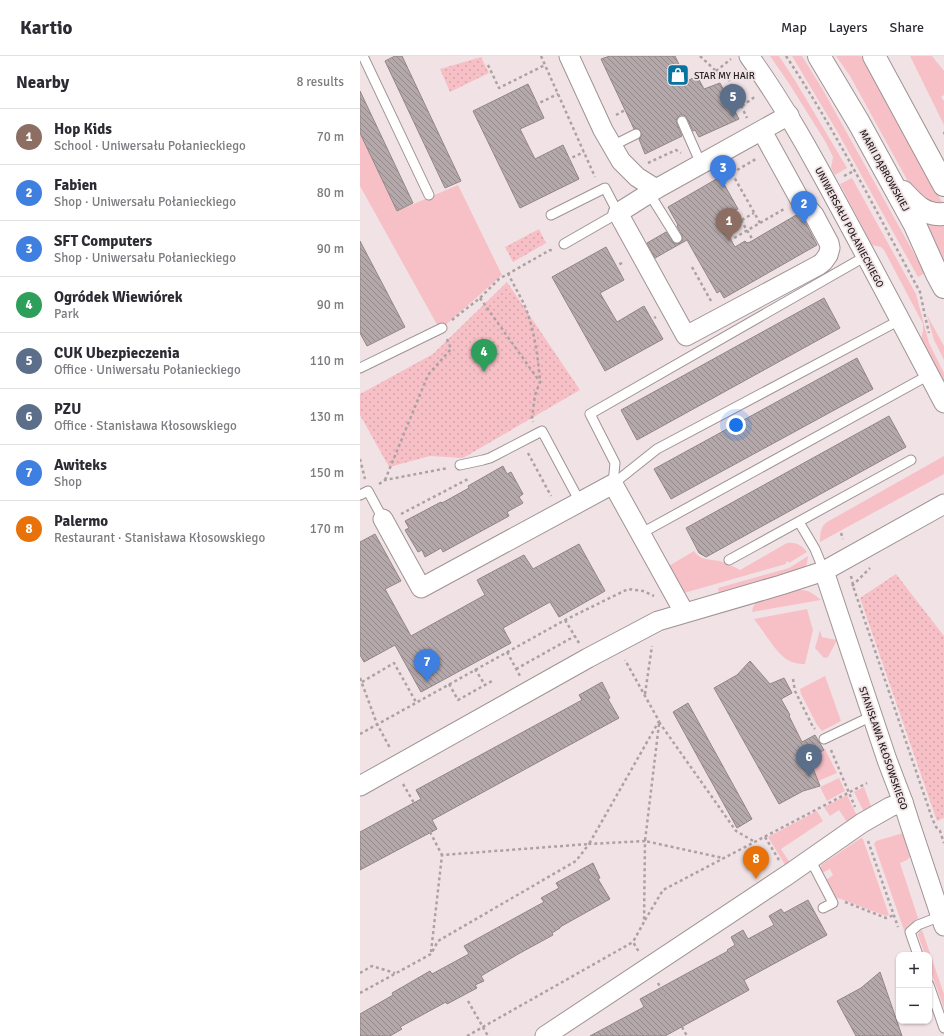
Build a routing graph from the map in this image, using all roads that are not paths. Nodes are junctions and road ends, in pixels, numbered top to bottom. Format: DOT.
graph roads {
  1 [pos="363,56"];
  2 [pos="569,56"];
  3 [pos="749,56"];
  4 [pos="819,56"];
  5 [pos="874,56"];
  6 [pos="789,116"];
  7 [pos="682,121"];
  8 [pos="755,125"];
  9 [pos="636,134"];
  10 [pos="921,142"];
  11 [pos="612,146"];
  12 [pos="699,159"];
  13 [pos="944,165"];
  14 [pos="885,171"];
  15 [pos="944,184"];
  16 [pos="652,191"];
  17 [pos="429,195"];
  18 [pos="618,213"];
  19 [pos="944,214"];
  20 [pos="551,215"];
  21 [pos="677,238"];
  22 [pos="564,244"];
  23 [pos="866,256"];
  24 [pos="944,287"];
  25 [pos="900,320"];
  26 [pos="442,328"];
  27 [pos="360,368"];
  28 [pos="929,376"];
  29 [pos="944,403"];
  30 [pos="911,460"];
  31 [pos="460,465"];
  32 [pos="613,484"];
  33 [pos="364,493"];
  34 [pos="580,502"];
  35 [pos="944,504"];
  36 [pos="384,521"];
  37 [pos="799,522"];
  38 [pos="640,534"];
  39 [pos="729,560"];
  40 [pos="824,571"];
  41 [pos="684,612"];
  42 [pos="872,716"];
  43 [pos="824,739"];
  44 [pos="360,786"];
  45 [pos="903,802"];
  46 [pos="810,859"];
  47 [pos="823,908"];
  48 [pos="942,921"];
  49 [pos="917,952"];
  50 [pos="930,988"];
  51 [pos="944,1028"];
  52 [pos="545,1036"];
  1 -- 17 [label="lane"];
  2 -- 11 [label="street"];
  3 -- 6 [label="street, UNIWERSAŁU POŁANIECKIEGO"];
  4 -- 14 [label="street, MARII DĄBROWSKIEJ"];
  5 -- 10 [label="street"];
  6 -- 8 [label="street"];
  6 -- 23 [label="street, UNIWERSAŁU POŁANIECKIEGO"];
  7 -- 12 [label="lane"];
  8 -- 12 [label="street"];
  8 -- 18 [label="street"];
  9 -- 11 [label="lane"];
  10 -- 13 [label="lane"];
  10 -- 15 [label="street"];
  11 -- 16 [label="street"];
  12 -- 16 [label="street"];
  14 -- 19 [label="street"];
  14 -- 24 [label="street, MARII DĄBROWSKIEJ"];
  16 -- 18 [label="street"];
  16 -- 21 [label="lane"];
  18 -- 20 [label="lane"];
  18 -- 22 [label="lane"];
  23 -- 25 [label="street, UNIWERSAŁU POŁANIECKIEGO"];
  23 -- 32 [label="lane"];
  25 -- 28 [label="street, UNIWERSAŁU POŁANIECKIEGO"];
  25 -- 32 [label="lane"];
  26 -- 27 [label="lane"];
  28 -- 29 [label="street, UNIWERSAŁU POŁANIECKIEGO"];
  28 -- 38 [label="lane"];
  30 -- 37 [label="lane"];
  31 -- 34 [label="lane"];
  32 -- 34 [label="street"];
  32 -- 38 [label="street"];
  33 -- 36 [label="lane"];
  34 -- 36 [label="street"];
  35 -- 40 [label="street"];
  37 -- 39 [label="lane"];
  37 -- 40 [label="lane"];
  38 -- 41 [label="street"];
  40 -- 41 [label="street"];
  40 -- 42 [label="street, STANISŁAWA KŁOSOWSKIEGO"];
  41 -- 44 [label="street"];
  42 -- 43 [label="lane"];
  42 -- 45 [label="street, STANISŁAWA KŁOSOWSKIEGO"];
  45 -- 46 [label="street"];
  45 -- 48 [label="street, STANISŁAWA KŁOSOWSKIEGO"];
  46 -- 47 [label="lane"];
  46 -- 52 [label="street"];
  48 -- 49 [label="lane"];
  50 -- 51 [label="lane"];
}
